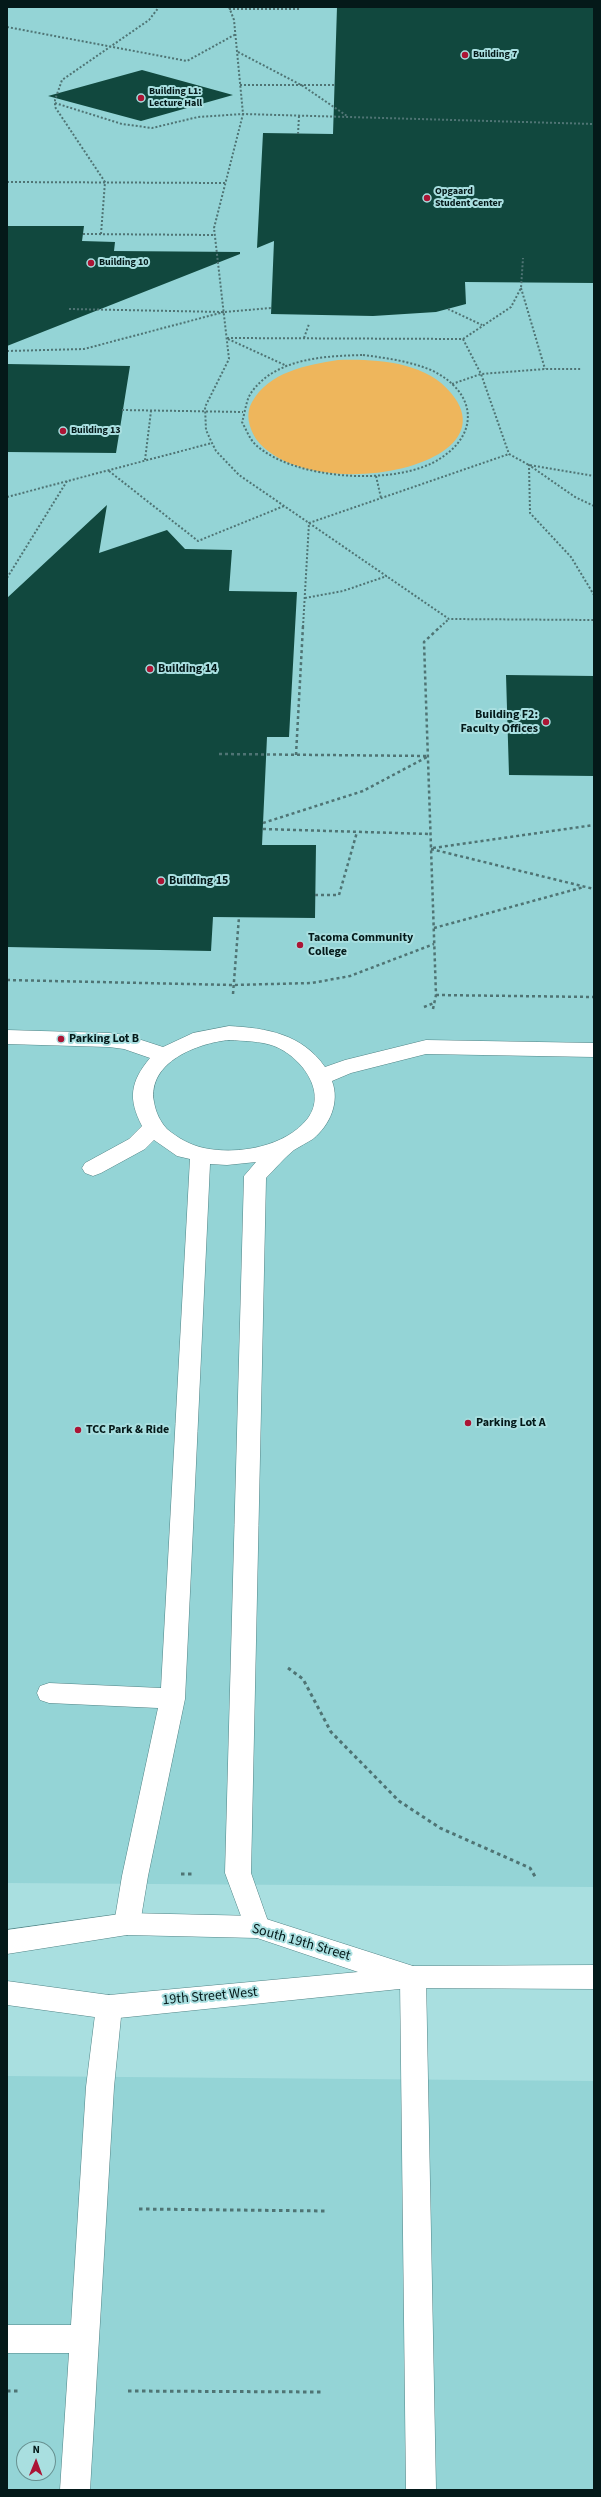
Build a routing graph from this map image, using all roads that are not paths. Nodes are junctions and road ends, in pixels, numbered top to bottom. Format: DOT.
graph roads {
  1 [pos="7,1037"];
  2 [pos="594,1050"];
  3 [pos="164,1055"];
  4 [pos="322,1077"];
  5 [pos="154,1127"];
  6 [pos="285,1147"];
  7 [pos="201,1155"];
  8 [pos="93,1168"];
  9 [pos="49,1693"];
  10 [pos="174,1699"];
  11 [pos="127,1924"];
  12 [pos="257,1927"];
  13 [pos="7,1942"];
  14 [pos="413,1978"];
  15 [pos="594,1978"];
  16 [pos="7,1993"];
  17 [pos="109,2007"];
  18 [pos="7,2339"];
  19 [pos="84,2339"];
  20 [pos="75,2490"];
  21 [pos="421,2490"];
  1 -- 3 [label="main road"];
  2 -- 4 [label="main road"];
  3 -- 4 [label="main road"];
  3 -- 5 [label="main road"];
  4 -- 6 [label="main road"];
  5 -- 7 [label="main road"];
  5 -- 8 [label="main road"];
  6 -- 7 [label="main road"];
  6 -- 12 [label="main road"];
  7 -- 10 [label="main road"];
  9 -- 10 [label="main road"];
  10 -- 11 [label="main road"];
  11 -- 12 [label="main road, South 19th Street"];
  11 -- 13 [label="main road, South 19th Street"];
  12 -- 14 [label="main road, South 19th Street"];
  14 -- 15 [label="main road, South 19th Street"];
  14 -- 17 [label="main road, 19th Street West"];
  14 -- 21 [label="main road"];
  16 -- 17 [label="main road, 19th Street West"];
  17 -- 19 [label="main road"];
  18 -- 19 [label="main road"];
  19 -- 20 [label="main road"];
}
